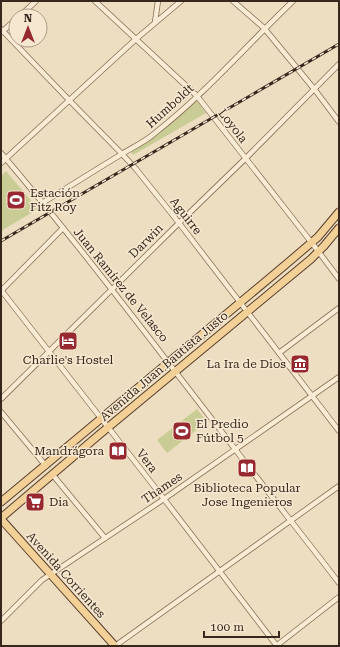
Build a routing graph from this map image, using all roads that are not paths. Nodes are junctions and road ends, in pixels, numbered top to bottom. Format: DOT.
graph roads {
  1 [pos="36,1"];
  2 [pos="95,1"];
  3 [pos="158,1"];
  4 [pos="181,1"];
  5 [pos="233,1"];
  6 [pos="293,1"];
  7 [pos="29,8"];
  8 [pos="155,22"];
  9 [pos="264,28"];
  10 [pos="2,31"];
  11 [pos="136,39"];
  12 [pos="339,64"];
  13 [pos="314,90"];
  14 [pos="197,96"];
  15 [pos="69,100"];
  16 [pos="339,122"];
  17 [pos="1,153"];
  18 [pos="122,154"];
  19 [pos="246,158"];
  20 [pos="6,159"];
  21 [pos="1,163"];
  22 [pos="42,203"];
  23 [pos="339,212"];
  24 [pos="179,223"];
  25 [pos="63,228"];
  26 [pos="339,228"];
  27 [pos="312,242"];
  28 [pos="319,252"];
  29 [pos="339,279"];
  30 [pos="112,289"];
  31 [pos="1,291"];
  32 [pos="240,302"];
  33 [pos="339,308"];
  34 [pos="247,312"];
  35 [pos="49,351"];
  36 [pos="279,353"];
  37 [pos="170,363"];
  38 [pos="176,371"];
  39 [pos="339,377"];
  40 [pos="312,396"];
  41 [pos="1,399"];
  42 [pos="1,412"];
  43 [pos="101,419"];
  44 [pos="108,427"];
  45 [pos="339,430"];
  46 [pos="235,450"];
  47 [pos="46,466"];
  48 [pos="52,474"];
  49 [pos="339,486"];
  50 [pos="164,499"];
  51 [pos="1,502"];
  52 [pos="1,519"];
  53 [pos="291,521"];
  54 [pos="105,538"];
  55 [pos="220,572"];
  56 [pos="50,575"];
  57 [pos="339,583"];
  58 [pos="339,597"];
  59 [pos="1,621"];
  60 [pos="115,646"];
  61 [pos="276,646"];
  1 -- 7 [label="street"];
  2 -- 11 [label="street, Loyola"];
  3 -- 8 [label="street"];
  4 -- 8 [label="street"];
  5 -- 9 [label="street"];
  6 -- 9 [label="street, Humboldt"];
  8 -- 11 [label="street"];
  9 -- 13 [label="street"];
  9 -- 14 [label="street, Humboldt"];
  10 -- 15 [label="street, Aguirre"];
  11 -- 14 [label="street, Loyola"];
  11 -- 15 [label="street"];
  12 -- 13 [label="street, Darwin"];
  13 -- 16 [label="street"];
  13 -- 19 [label="street, Darwin"];
  14 -- 18 [label="street, Humboldt"];
  14 -- 19 [label="street, Loyola"];
  15 -- 18 [label="street, Aguirre"];
  15 -- 20 [label="street"];
  17 -- 20 [label="street, Juan Ramírez de Velasco"];
  18 -- 22 [label="street, Humboldt"];
  18 -- 24 [label="street, Aguirre"];
  19 -- 24 [label="street, Darwin"];
  19 -- 27 [label="street, Loyola"];
  20 -- 21 [label="street"];
  20 -- 22 [label="street, Juan Ramírez de Velasco"];
  22 -- 25 [label="street, Juan Ramírez de Velasco"];
  23 -- 27 [label="main road, Avenida Juan Bautista Justo"];
  24 -- 30 [label="street, Darwin"];
  24 -- 32 [label="street, Aguirre"];
  25 -- 30 [label="street, Juan Ramírez de Velasco"];
  25 -- 31 [label="street"];
  26 -- 28 [label="main road, Avenida Juan Bautista Justo"];
  27 -- 28 [label="street, Loyola"];
  27 -- 32 [label="main road, Avenida Juan Bautista Justo"];
  28 -- 29 [label="street, Loyola"];
  28 -- 34 [label="main road, Avenida Juan Bautista Justo"];
  30 -- 35 [label="street, Darwin"];
  30 -- 37 [label="street, Juan Ramírez de Velasco"];
  31 -- 35 [label="street, Vera"];
  32 -- 34 [label="street, Aguirre"];
  32 -- 37 [label="main road, Avenida Juan Bautista Justo"];
  33 -- 36 [label="street"];
  34 -- 36 [label="street, Aguirre"];
  34 -- 38 [label="main road, Avenida Juan Bautista Justo"];
  35 -- 41 [label="street, Darwin"];
  35 -- 43 [label="street, Vera"];
  36 -- 40 [label="street, Aguirre"];
  37 -- 38 [label="street, Juan Ramírez de Velasco"];
  37 -- 43 [label="main road, Avenida Juan Bautista Justo"];
  38 -- 44 [label="main road, Avenida Juan Bautista Justo"];
  38 -- 46 [label="street, Juan Ramírez de Velasco"];
  39 -- 40 [label="street, Thames"];
  40 -- 45 [label="street, Aguirre"];
  40 -- 46 [label="street, Thames"];
  42 -- 47 [label="street"];
  43 -- 44 [label="street, Vera"];
  43 -- 47 [label="main road, Avenida Juan Bautista Justo"];
  44 -- 48 [label="main road, Avenida Juan Bautista Justo"];
  44 -- 50 [label="street, Vera"];
  46 -- 50 [label="street, Thames"];
  46 -- 53 [label="street, Juan Ramírez de Velasco"];
  47 -- 51 [label="main road, Avenida Juan Bautista Justo"];
  48 -- 52 [label="main road, Avenida Juan Bautista Justo"];
  48 -- 54 [label="street"];
  49 -- 53 [label="street"];
  50 -- 54 [label="street, Thames"];
  50 -- 55 [label="street, Vera"];
  52 -- 56 [label="main road, Avenida Corrientes"];
  53 -- 55 [label="street"];
  53 -- 57 [label="street, Juan Ramírez de Velasco"];
  54 -- 56 [label="street, Thames"];
  55 -- 60 [label="street"];
  55 -- 61 [label="street, Vera"];
  56 -- 59 [label="street, Thames"];
  56 -- 60 [label="main road, Avenida Corrientes"];
  58 -- 61 [label="street"];
}
